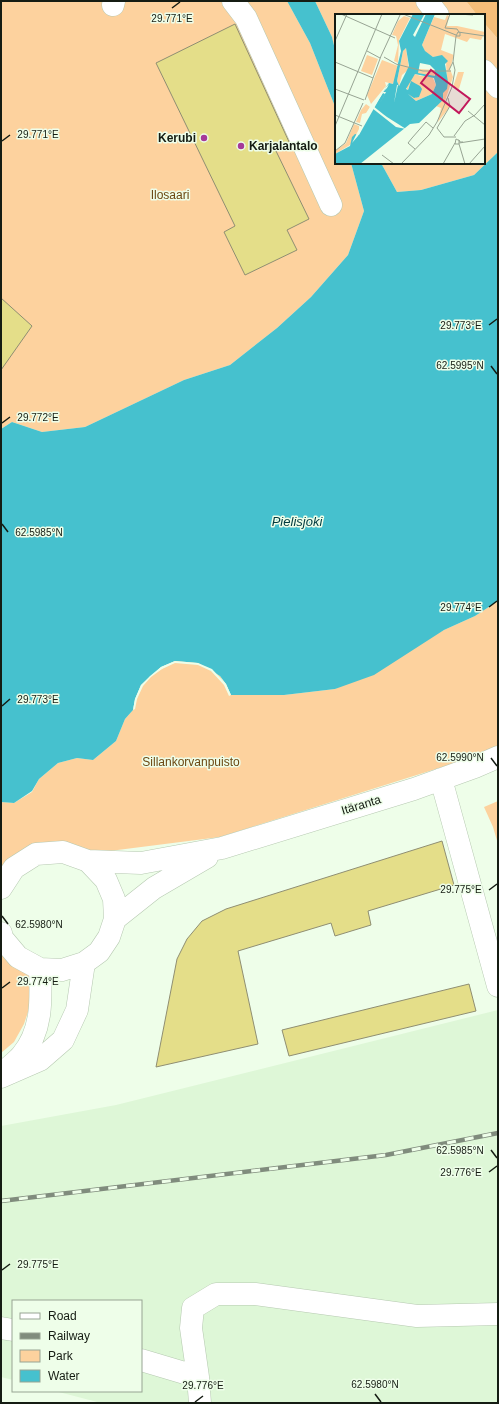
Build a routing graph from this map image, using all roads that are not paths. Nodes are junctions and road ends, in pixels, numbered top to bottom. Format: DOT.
graph roads {
  1 [pos="233,1"];
  2 [pos="426,1"];
  3 [pos="437,14"];
  4 [pos="485,72"];
  5 [pos="498,87"];
  6 [pos="331,205"];
  7 [pos="498,757"];
  8 [pos="441,779"];
  9 [pos="222,848"];
  10 [pos="88,861"];
  11 [pos="1,888"];
  12 [pos="115,919"];
  13 [pos="2,936"];
  14 [pos="84,964"];
  15 [pos="40,969"];
  16 [pos="498,986"];
  17 [pos="1,1076"];
  18 [pos="498,1314"];
  19 [pos="1,1328"];
  20 [pos="12,1330"];
  21 [pos="142,1360"];
  22 [pos="198,1377"];
  23 [pos="200,1403"];
  1 -- 6 [label="street"];
  2 -- 3 [label="street"];
  4 -- 5 [label="street"];
  7 -- 8 [label="street, Itäranta"];
  8 -- 9 [label="street, Itäranta"];
  8 -- 16 [label="street"];
  9 -- 10 [label="street, Itäranta"];
  9 -- 12 [label="street, Itäranta"];
  10 -- 11 [label="street"];
  10 -- 12 [label="street"];
  12 -- 14 [label="street"];
  13 -- 15 [label="street"];
  14 -- 15 [label="street"];
  14 -- 17 [label="street"];
  15 -- 17 [label="street"];
  18 -- 22 [label="street"];
  19 -- 20 [label="street"];
  21 -- 22 [label="street"];
  22 -- 23 [label="street"];
}
